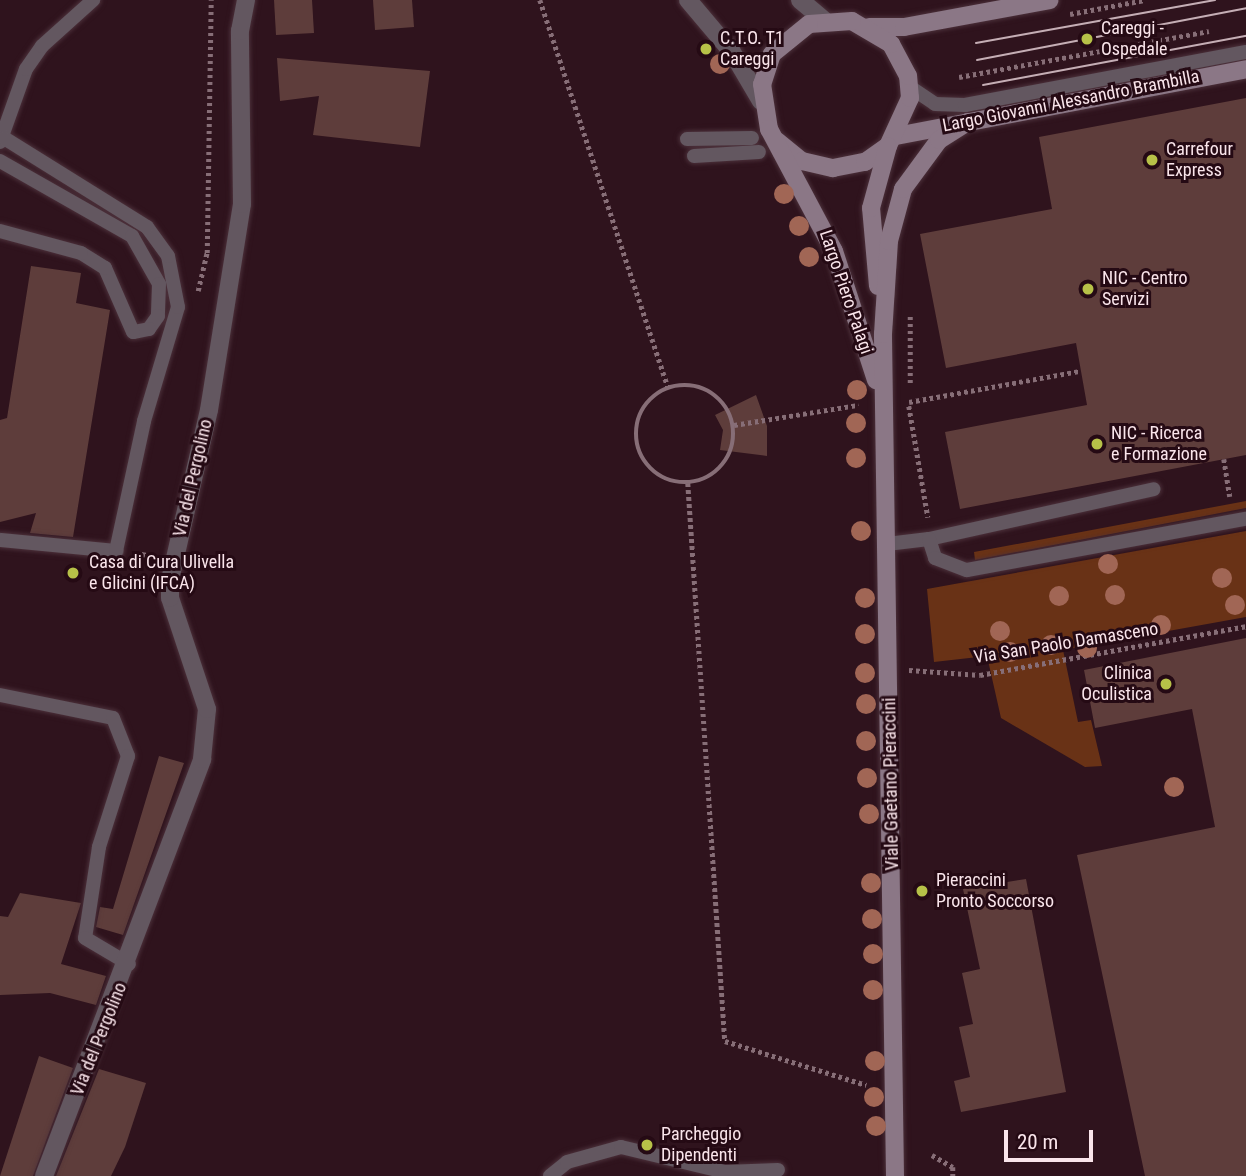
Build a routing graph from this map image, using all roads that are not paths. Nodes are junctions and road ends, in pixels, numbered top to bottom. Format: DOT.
graph roads {
  1 [pos="93,0"];
  2 [pos="246,0"];
  3 [pos="688,0"];
  4 [pos="800,0"];
  5 [pos="1050,0"];
  6 [pos="824,20"];
  7 [pos="869,27"];
  8 [pos="1246,52"];
  9 [pos="1246,69"];
  10 [pos="910,87"];
  11 [pos="761,101"];
  12 [pos="968,122"];
  13 [pos="752,138"];
  14 [pos="687,139"];
  15 [pos="2,140"];
  16 [pos="778,141"];
  17 [pos="892,141"];
  18 [pos="759,152"];
  19 [pos="694,156"];
  20 [pos="0,161"];
  21 [pos="0,231"];
  22 [pos="883,334"];
  23 [pos="881,393"];
  24 [pos="1154,489"];
  25 [pos="1246,519"];
  26 [pos="935,537"];
  27 [pos="0,540"];
  28 [pos="887,544"];
  29 [pos="0,695"];
  30 [pos="129,964"];
  31 [pos="778,1170"];
  32 [pos="44,1176"];
  33 [pos="550,1176"];
  34 [pos="895,1176"];
  1 -- 15 [label="lane"];
  2 -- 30 [label="street, Via del Pergolino"];
  3 -- 11 [label="street, Largo Piero Palagi"];
  4 -- 6 [label="street"];
  5 -- 7 [label="main road"];
  6 -- 7 [label="main road"];
  6 -- 11 [label="main road"];
  7 -- 10 [label="main road"];
  8 -- 10 [label="lane, Largo Giovanni Alessandro Brambilla"];
  9 -- 12 [label="main road, Largo Giovanni Alessandro Brambilla"];
  10 -- 17 [label="main road, Largo Piero Palagi"];
  11 -- 16 [label="main road, Largo Piero Palagi"];
  12 -- 17 [label="main road, Largo Giovanni Alessandro Brambilla"];
  12 -- 22 [label="main road, Largo Piero Palagi"];
  13 -- 14 [label="lane"];
  15 -- 27 [label="lane"];
  16 -- 17 [label="main road"];
  16 -- 23 [label="main road, Largo Piero Palagi"];
  17 -- 22 [label="main road, Largo Piero Palagi"];
  18 -- 19 [label="lane"];
  20 -- 21 [label="lane"];
  22 -- 23 [label="main road, Largo Piero Palagi"];
  23 -- 28 [label="main road, Viale Gaetano Pieraccini"];
  24 -- 26 [label="lane"];
  25 -- 26 [label="lane"];
  26 -- 28 [label="lane"];
  28 -- 34 [label="main road, Viale Gaetano Pieraccini"];
  29 -- 30 [label="lane"];
  30 -- 32 [label="street, Via del Pergolino"];
  31 -- 33 [label="lane"];
}
